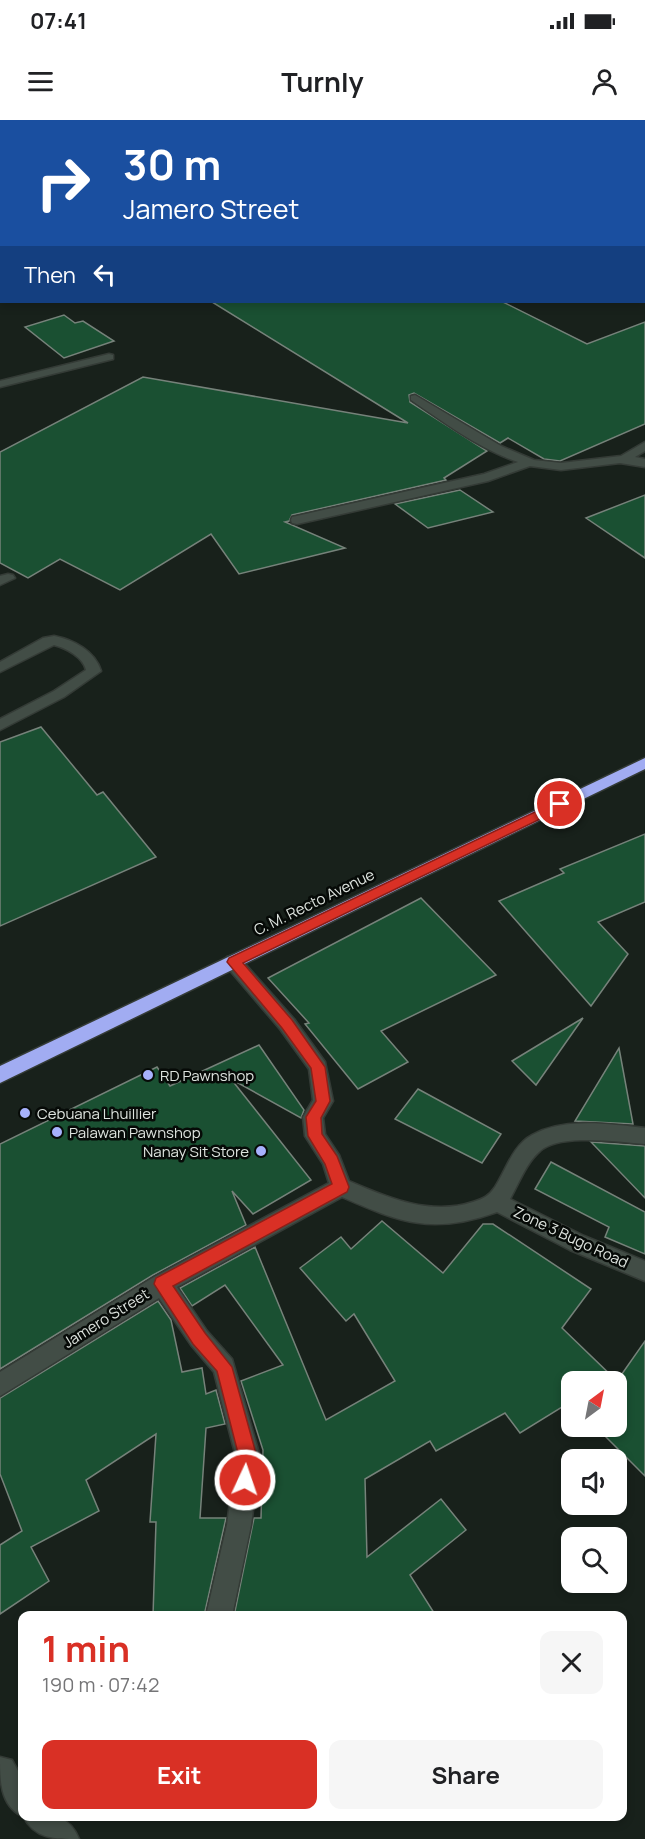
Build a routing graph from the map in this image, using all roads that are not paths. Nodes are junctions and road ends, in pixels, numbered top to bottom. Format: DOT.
graph roads {
  1 [pos="109,357"];
  2 [pos="0,384"];
  3 [pos="415,398"];
  4 [pos="645,446"];
  5 [pos="626,458"];
  6 [pos="530,462"];
  7 [pos="645,463"];
  8 [pos="297,520"];
  9 [pos="0,669"];
  10 [pos="0,725"];
  11 [pos="645,763"];
  12 [pos="233,962"];
  13 [pos="0,1075"];
  14 [pos="645,1136"];
  15 [pos="341,1187"];
  16 [pos="497,1202"];
  17 [pos="645,1271"];
  18 [pos="162,1284"];
  19 [pos="0,1385"];
  20 [pos="220,1611"];
  21 [pos="1,1770"];
  22 [pos="18,1796"];
  23 [pos="43,1821"];
  24 [pos="65,1839"];
  1 -- 2 [label="street"];
  3 -- 6 [label="street"];
  4 -- 5 [label="street"];
  5 -- 6 [label="street"];
  5 -- 7 [label="street"];
  6 -- 8 [label="street"];
  9 -- 10 [label="street"];
  11 -- 12 [label="highway, C. M. Recto Avenue"];
  12 -- 13 [label="highway, C. M. Recto Avenue"];
  12 -- 15 [label="street"];
  14 -- 16 [label="street"];
  15 -- 16 [label="street"];
  15 -- 18 [label="street, Jamero Street"];
  16 -- 17 [label="street, Zone 3 Bugo Road"];
  18 -- 19 [label="street, Jamero Street"];
  18 -- 20 [label="street"];
  21 -- 22 [label="street"];
  23 -- 24 [label="street"];
}
